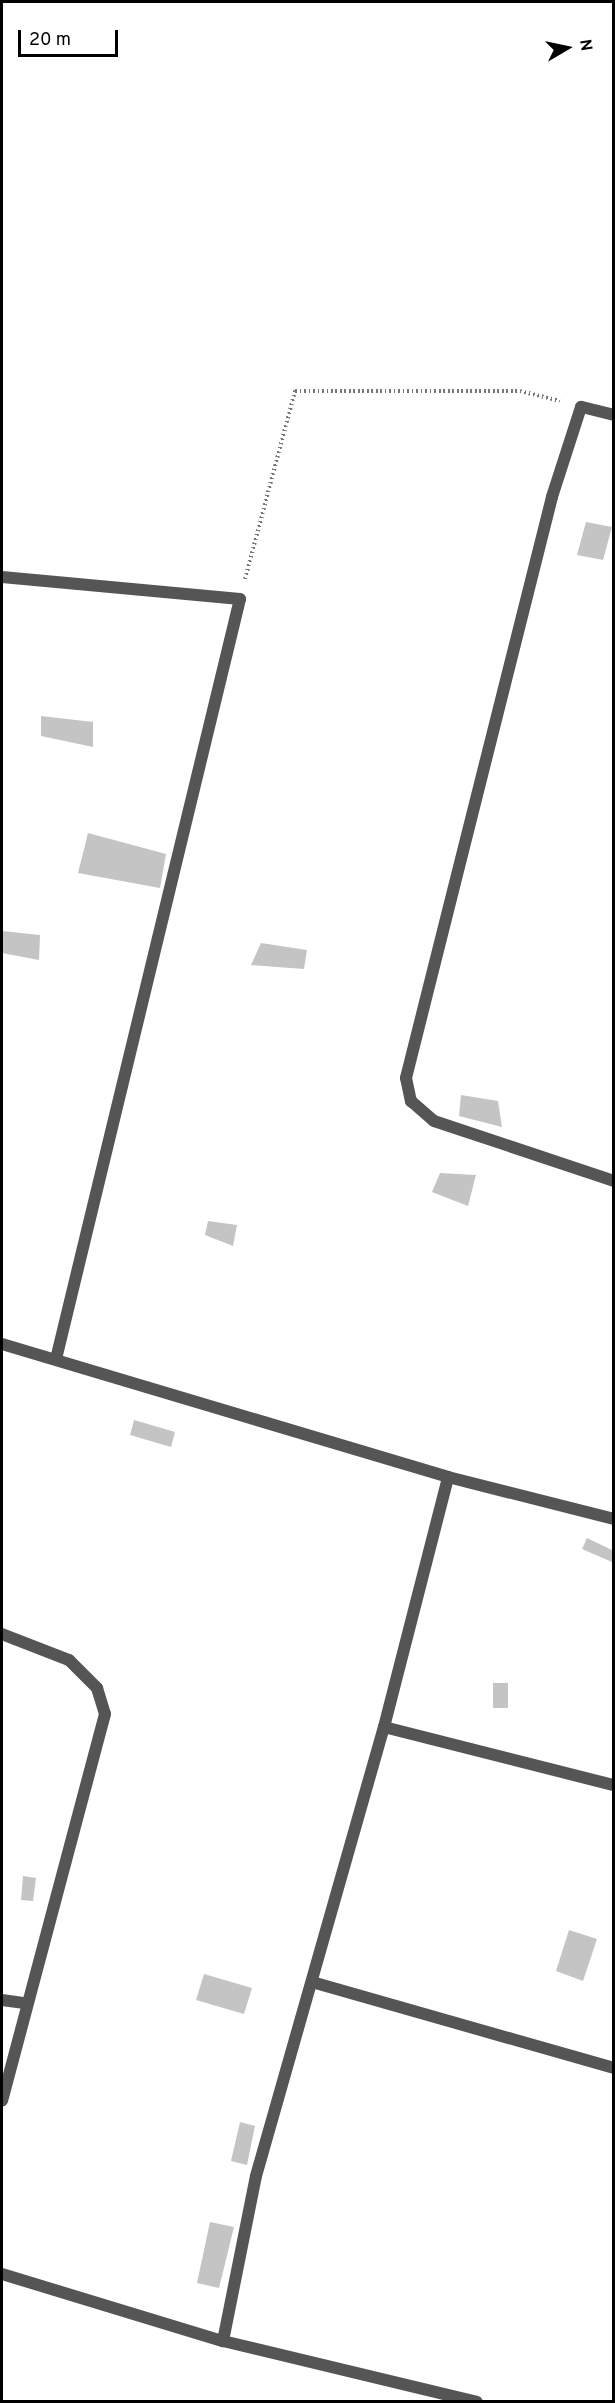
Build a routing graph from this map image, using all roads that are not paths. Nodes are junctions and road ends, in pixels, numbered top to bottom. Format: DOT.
graph roads {
  1 [pos="614,415"];
  2 [pos="2,577"];
  3 [pos="614,1181"];
  4 [pos="2,1344"];
  5 [pos="56,1359"];
  6 [pos="448,1477"];
  7 [pos="614,1519"];
  8 [pos="2,1634"];
  9 [pos="384,1727"];
  10 [pos="614,1785"];
  11 [pos="312,1982"];
  12 [pos="2,2000"];
  13 [pos="23,2003"];
  14 [pos="614,2068"];
  15 [pos="2,2100"];
  16 [pos="2,2274"];
  17 [pos="223,2341"];
  18 [pos="477,2402"];
  1 -- 3 [label="street"];
  2 -- 5 [label="street"];
  4 -- 5 [label="street"];
  5 -- 6 [label="street"];
  6 -- 7 [label="street"];
  6 -- 9 [label="street"];
  8 -- 13 [label="street"];
  9 -- 10 [label="street"];
  9 -- 11 [label="street"];
  11 -- 14 [label="street"];
  11 -- 17 [label="street"];
  12 -- 13 [label="street"];
  13 -- 15 [label="street"];
  16 -- 17 [label="street"];
  17 -- 18 [label="street"];
}
